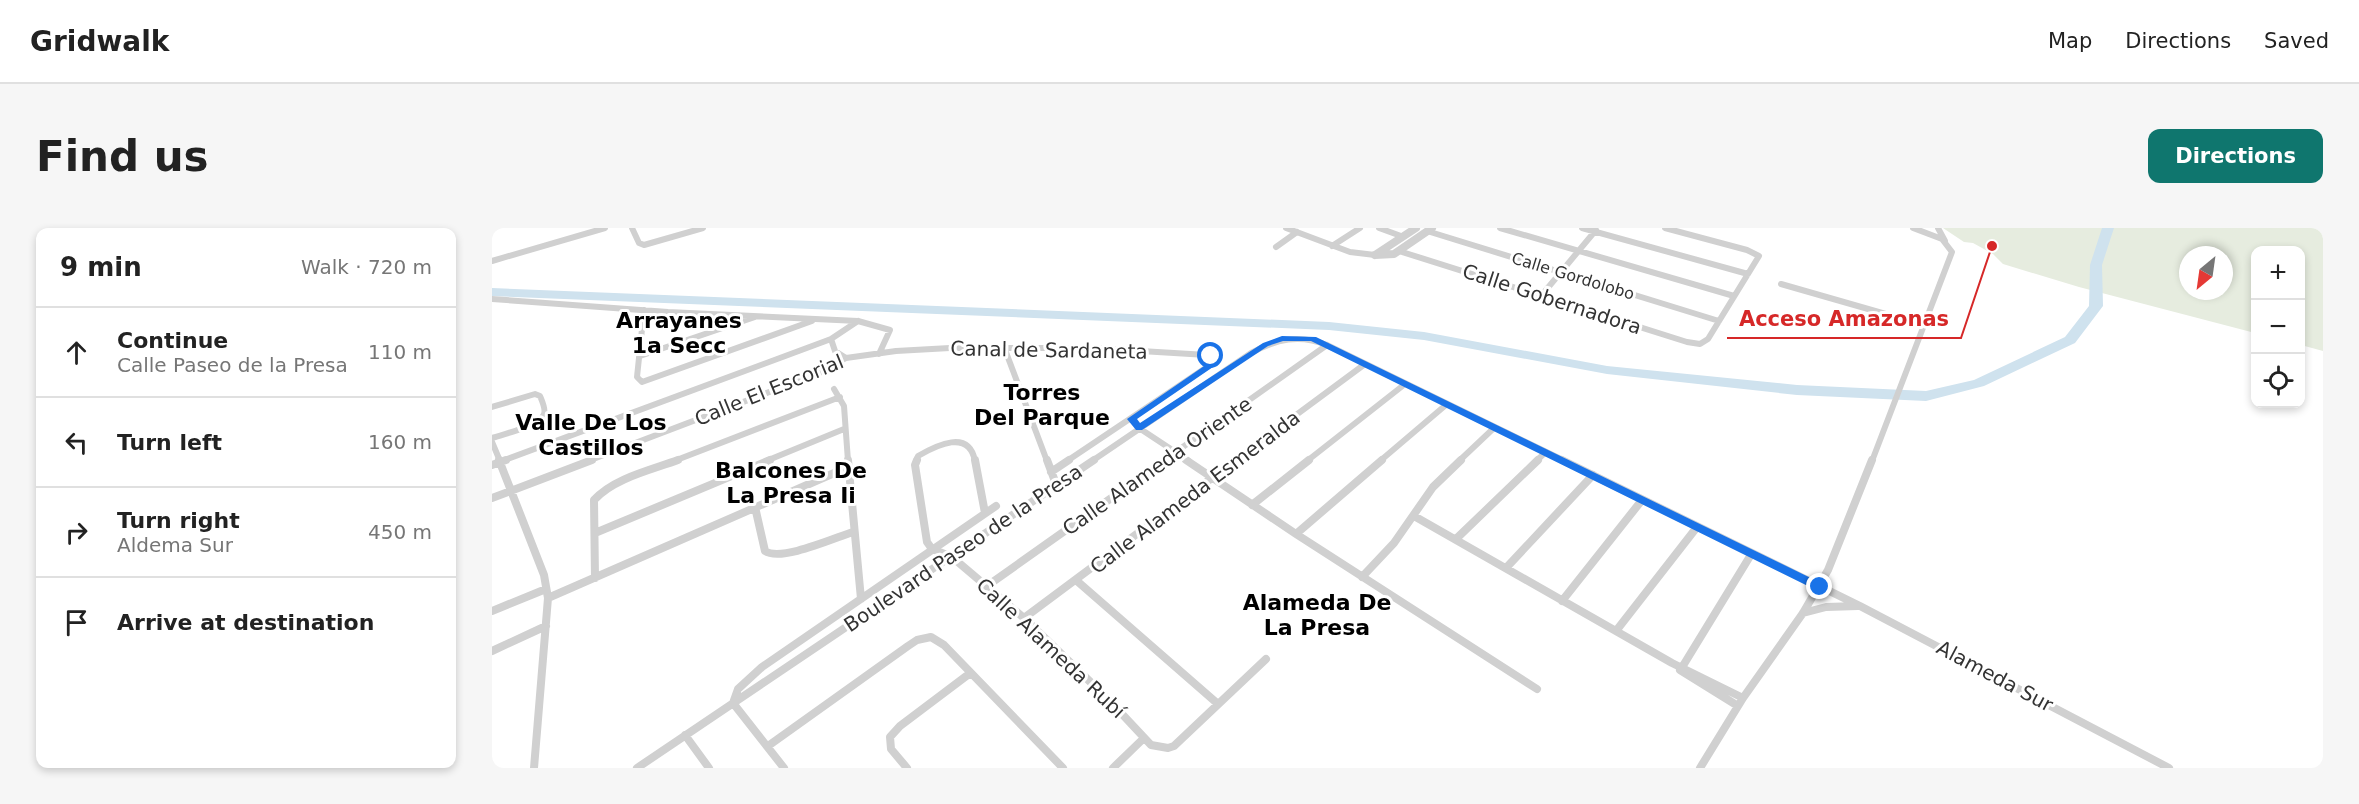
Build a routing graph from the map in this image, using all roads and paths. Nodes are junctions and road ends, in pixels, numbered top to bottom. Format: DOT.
graph roads {
  1 [pos="605,228"];
  2 [pos="632,228"];
  3 [pos="703,228"];
  4 [pos="1286,228"];
  5 [pos="1360,228"];
  6 [pos="1379,228"];
  7 [pos="1416,228"];
  8 [pos="1500,228"];
  9 [pos="1582,228"];
  10 [pos="1665,228"];
  11 [pos="1912,228"];
  12 [pos="1938,228"];
  13 [pos="1429,230"];
  14 [pos="1596,230"];
  15 [pos="1687,231"];
  16 [pos="1297,232"];
  17 [pos="1401,236"];
  18 [pos="1945,241"];
  19 [pos="1332,246"];
  20 [pos="1276,247"];
  21 [pos="1399,251"];
  22 [pos="1579,251"];
  23 [pos="1375,255"];
  24 [pos="492,261"];
  25 [pos="1561,273"];
  26 [pos="1748,274"];
  27 [pos="1781,284"];
  28 [pos="1541,296"];
  29 [pos="1734,296"];
  30 [pos="492,298"];
  31 [pos="511,300"];
  32 [pos="492,305"];
  33 [pos="644,310"];
  34 [pos="759,316"];
  35 [pos="817,319"];
  36 [pos="858,321"];
  37 [pos="1719,321"];
  38 [pos="1924,325"];
  39 [pos="1293,338"];
  40 [pos="831,339"];
  41 [pos="1327,345"];
  42 [pos="1004,347"];
  43 [pos="879,354"];
  44 [pos="640,356"];
  45 [pos="846,358"];
  46 [pos="1365,364"];
  47 [pos="1405,384"];
  48 [pos="834,389"];
  49 [pos="840,397"];
  50 [pos="1448,404"];
  51 [pos="492,406"];
  52 [pos="1131,419"];
  53 [pos="1495,427"];
  54 [pos="1139,428"];
  55 [pos="844,429"];
  56 [pos="492,440"];
  57 [pos="1176,452"];
  58 [pos="1546,452"];
  59 [pos="496,464"];
  60 [pos="848,467"];
  61 [pos="1050,472"];
  62 [pos="1593,476"];
  63 [pos="1213,477"];
  64 [pos="1056,484"];
  65 [pos="512,491"];
  66 [pos="492,498"];
  67 [pos="1642,500"];
  68 [pos="1252,505"];
  69 [pos="996,506"];
  70 [pos="754,507"];
  71 [pos="985,513"];
  72 [pos="1414,516"];
  73 [pos="1697,527"];
  74 [pos="853,532"];
  75 [pos="595,533"];
  76 [pos="1296,534"];
  77 [pos="1456,539"];
  78 [pos="932,549"];
  79 [pos="1752,554"];
  80 [pos="952,557"];
  81 [pos="1506,568"];
  82 [pos="1362,577"];
  83 [pos="595,578"];
  84 [pos="1077,581"];
  85 [pos="987,586"];
  86 [pos="1820,587"];
  87 [pos="546,589"];
  88 [pos="548,598"];
  89 [pos="861,599"];
  90 [pos="1563,601"];
  91 [pos="1860,606"];
  92 [pos="492,611"];
  93 [pos="1803,613"];
  94 [pos="1024,618"];
  95 [pos="546,626"];
  96 [pos="1616,631"];
  97 [pos="492,651"];
  98 [pos="1266,659"];
  99 [pos="1681,668"];
  100 [pos="969,674"];
  101 [pos="1537,689"];
  102 [pos="1741,702"];
  103 [pos="733,703"];
  104 [pos="1218,704"];
  105 [pos="685,735"];
  106 [pos="1144,738"];
  107 [pos="768,746"];
  108 [pos="1703,767"];
  109 [pos="534,768"];
  110 [pos="637,768"];
  111 [pos="709,768"];
  112 [pos="784,768"];
  113 [pos="907,768"];
  114 [pos="1063,768"];
  115 [pos="1113,768"];
  116 [pos="2169,768"];
  1 -- 24 [label="street"];
  2 -- 3 [label="street"];
  4 -- 16 [label="street"];
  5 -- 19 [label="street"];
  6 -- 17 [label="street"];
  7 -- 17 [label="street"];
  8 -- 22 [label="street"];
  9 -- 14 [label="street"];
  10 -- 15 [label="street"];
  11 -- 18 [label="street"];
  12 -- 18 [label="street"];
  13 -- 21 [label="street"];
  13 -- 25 [label="street, Calle Gordolobo"];
  14 -- 22 [label="street"];
  14 -- 26 [label="street"];
  15 -- 26 [label="street"];
  16 -- 19 [label="street"];
  16 -- 20 [label="street"];
  17 -- 23 [label="street"];
  18 -- 38 [label="street"];
  19 -- 23 [label="street"];
  21 -- 23 [label="street"];
  21 -- 28 [label="street, Calle Gobernadora"];
  22 -- 25 [label="street"];
  22 -- 29 [label="street"];
  25 -- 28 [label="street"];
  25 -- 37 [label="street, Calle Gordolobo"];
  26 -- 29 [label="street"];
  27 -- 38 [label="street"];
  28 -- 37 [label="street, Calle Gobernadora"];
  29 -- 37 [label="street"];
  30 -- 31 [label="street"];
  31 -- 32 [label="street"];
  31 -- 33 [label="street"];
  33 -- 34 [label="street"];
  33 -- 44 [label="street"];
  34 -- 35 [label="street"];
  34 -- 44 [label="street"];
  35 -- 36 [label="street"];
  35 -- 44 [label="street"];
  36 -- 40 [label="street"];
  36 -- 43 [label="street"];
  38 -- 86 [label="street"];
  39 -- 41 [label="street, Alameda Sur"];
  39 -- 54 [label="street, Boulevard Paseo de la Presa"];
  40 -- 45 [label="street"];
  40 -- 59 [label="street"];
  41 -- 46 [label="street, Alameda Sur"];
  41 -- 57 [label="street, Calle Alameda Oriente"];
  42 -- 43 [label="street, Canal de Sardaneta"];
  42 -- 52 [label="street, Canal de Sardaneta"];
  42 -- 61 [label="street"];
  43 -- 45 [label="street, Calle El Escorial"];
  45 -- 65 [label="street, Calle El Escorial"];
  46 -- 47 [label="street, Alameda Sur"];
  46 -- 63 [label="street, Calle Alameda Esmeralda"];
  47 -- 50 [label="street, Alameda Sur"];
  47 -- 68 [label="street"];
  48 -- 49 [label="street"];
  49 -- 55 [label="street"];
  49 -- 75 [label="street"];
  50 -- 53 [label="street, Alameda Sur"];
  50 -- 76 [label="street"];
  51 -- 56 [label="street"];
  52 -- 54 [label="street"];
  52 -- 61 [label="street"];
  53 -- 58 [label="street, Alameda Sur"];
  53 -- 72 [label="street"];
  54 -- 57 [label="street"];
  54 -- 64 [label="street, Boulevard Paseo de la Presa"];
  55 -- 60 [label="street"];
  55 -- 75 [label="street"];
  56 -- 59 [label="street"];
  57 -- 63 [label="street"];
  57 -- 85 [label="street, Calle Alameda Oriente"];
  58 -- 62 [label="street, Alameda Sur"];
  58 -- 77 [label="street"];
  59 -- 65 [label="street"];
  60 -- 70 [label="street"];
  60 -- 74 [label="street"];
  61 -- 64 [label="street"];
  62 -- 67 [label="street, Alameda Sur"];
  62 -- 81 [label="street"];
  63 -- 68 [label="street"];
  63 -- 84 [label="street, Calle Alameda Esmeralda"];
  64 -- 80 [label="street, Boulevard Paseo de la Presa"];
  65 -- 66 [label="street, Calle El Escorial"];
  65 -- 87 [label="street"];
  67 -- 73 [label="street, Alameda Sur"];
  67 -- 90 [label="street"];
  68 -- 76 [label="street"];
  69 -- 71 [label="street"];
  70 -- 74 [label="street"];
  70 -- 83 [label="street"];
  71 -- 78 [label="street"];
  71 -- 78 [label="street"];
  72 -- 77 [label="street"];
  72 -- 82 [label="street"];
  73 -- 79 [label="street, Alameda Sur"];
  73 -- 96 [label="street"];
  74 -- 89 [label="street"];
  75 -- 83 [label="street"];
  76 -- 82 [label="street"];
  77 -- 81 [label="street"];
  78 -- 80 [label="street, Calle Alameda Rubí"];
  78 -- 89 [label="street"];
  79 -- 86 [label="street, Alameda Sur"];
  79 -- 99 [label="street"];
  80 -- 85 [label="street, Calle Alameda Rubí"];
  80 -- 103 [label="street, Boulevard Paseo de la Presa"];
  81 -- 90 [label="street"];
  82 -- 101 [label="street"];
  83 -- 88 [label="street"];
  84 -- 94 [label="street, Calle Alameda Esmeralda"];
  84 -- 104 [label="street"];
  85 -- 94 [label="street, Calle Alameda Rubí"];
  86 -- 91 [label="street, Alameda Sur"];
  86 -- 93 [label="street"];
  87 -- 88 [label="street"];
  87 -- 92 [label="street"];
  88 -- 95 [label="street"];
  89 -- 103 [label="street"];
  90 -- 96 [label="street"];
  91 -- 93 [label="street"];
  91 -- 116 [label="street, Alameda Sur"];
  93 -- 102 [label="street"];
  94 -- 106 [label="street, Calle Alameda Rubí"];
  95 -- 97 [label="street"];
  95 -- 109 [label="street"];
  96 -- 99 [label="street"];
  98 -- 104 [label="street"];
  99 -- 102 [label="street"];
  100 -- 107 [label="street"];
  100 -- 113 [label="street"];
  100 -- 114 [label="street"];
  102 -- 108 [label="street"];
  103 -- 105 [label="street, Boulevard Paseo de la Presa"];
  103 -- 107 [label="street"];
  104 -- 106 [label="street, Calle Alameda Rubí"];
  105 -- 110 [label="street, Boulevard Paseo de la Presa"];
  105 -- 111 [label="street"];
  106 -- 115 [label="street"];
  107 -- 112 [label="street"];
}
